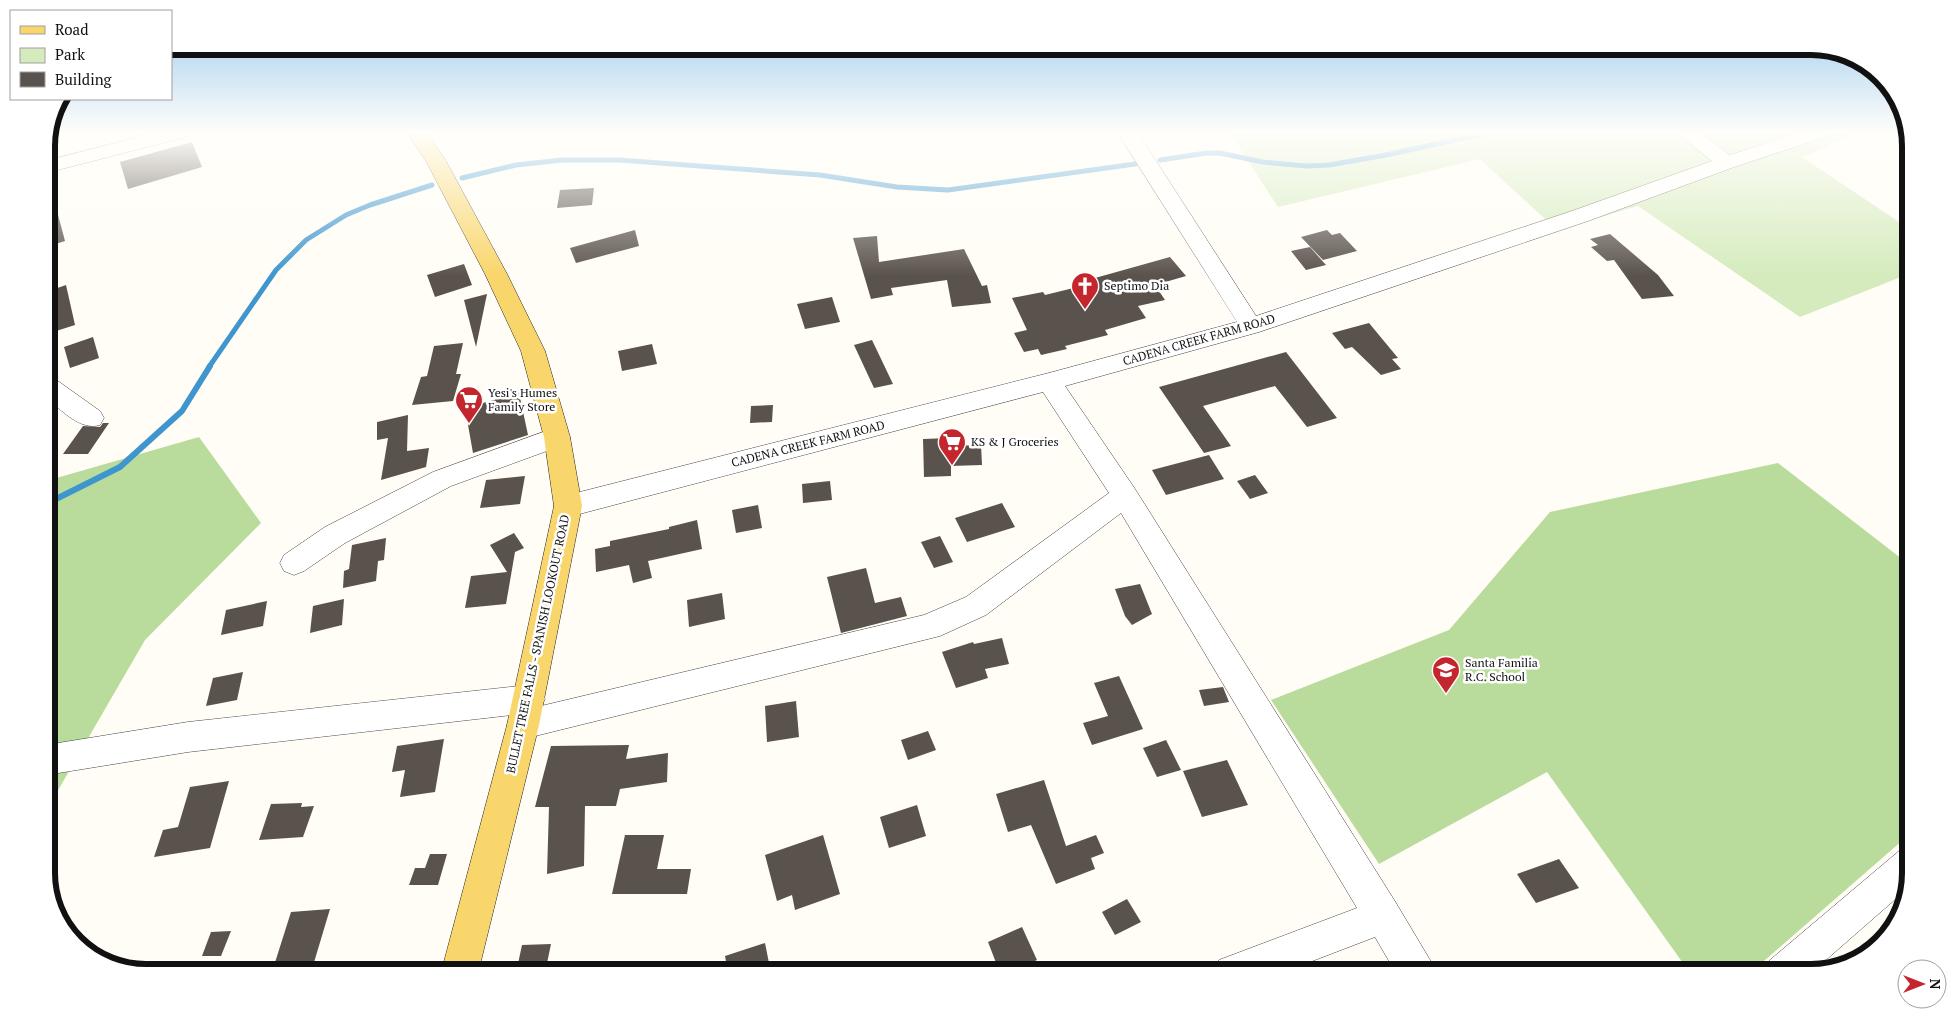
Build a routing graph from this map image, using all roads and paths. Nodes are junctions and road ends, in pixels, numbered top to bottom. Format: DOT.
graph roads {
  1 [pos="446,181"];
  2 [pos="1158,181"];
  3 [pos="1676,181"];
  4 [pos="1251,326"];
  5 [pos="1049,382"];
  6 [pos="55,392"];
  7 [pos="91,418"];
  8 [pos="557,437"];
  9 [pos="1125,496"];
  10 [pos="568,506"];
  11 [pos="294,564"];
  12 [pos="526,712"];
  13 [pos="55,759"];
  14 [pos="1902,871"];
  15 [pos="1383,916"];
  16 [pos="461,964"];
  17 [pos="1256,964"];
  18 [pos="1412,964"];
  19 [pos="1793,964"];
  1 -- 8 [label="main road, BULLET TREE FALLS - SPANISH LOOKOUT ROAD"];
  2 -- 4 [label="street"];
  3 -- 4 [label="street, CADENA CREEK FARM ROAD"];
  4 -- 5 [label="street, CADENA CREEK FARM ROAD"];
  5 -- 9 [label="street"];
  5 -- 10 [label="street, CADENA CREEK FARM ROAD"];
  6 -- 7 [label="street"];
  8 -- 10 [label="main road, BULLET TREE FALLS - SPANISH LOOKOUT ROAD"];
  8 -- 11 [label="street"];
  9 -- 12 [label="street"];
  9 -- 15 [label="street"];
  10 -- 12 [label="main road, BULLET TREE FALLS - SPANISH LOOKOUT ROAD"];
  12 -- 13 [label="street"];
  12 -- 16 [label="main road, BULLET TREE FALLS - SPANISH LOOKOUT ROAD"];
  14 -- 19 [label="street"];
  15 -- 17 [label="street"];
  15 -- 18 [label="street"];
}
